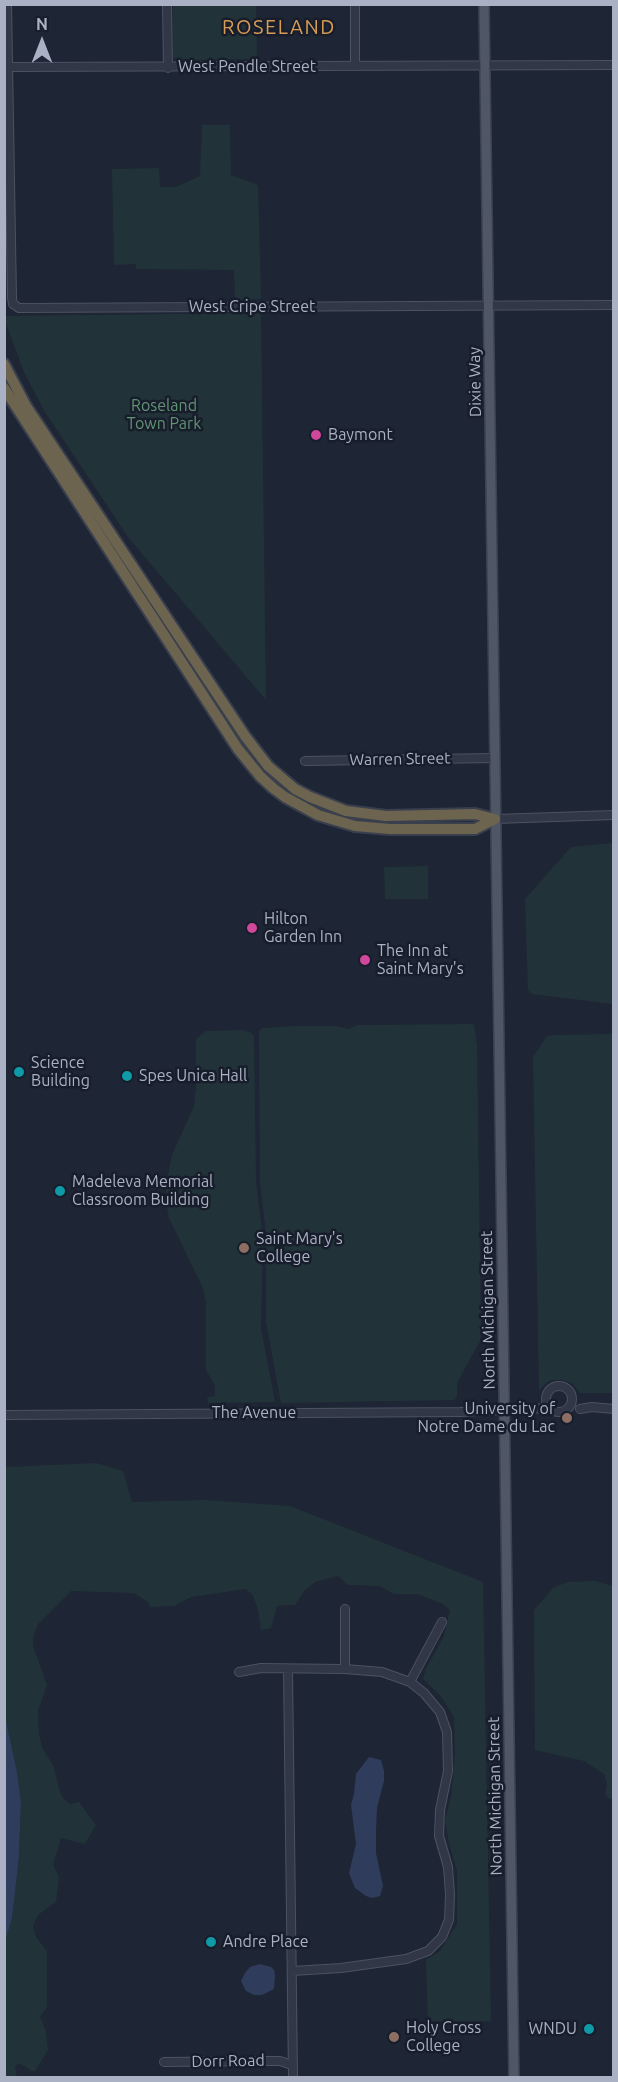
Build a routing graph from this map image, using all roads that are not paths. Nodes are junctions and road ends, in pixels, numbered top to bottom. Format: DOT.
graph roads {
  1 [pos="7,4"];
  2 [pos="167,4"];
  3 [pos="354,4"];
  4 [pos="484,4"];
  5 [pos="614,65"];
  6 [pos="355,66"];
  7 [pos="485,66"];
  8 [pos="8,67"];
  9 [pos="168,68"];
  10 [pos="614,305"];
  11 [pos="488,306"];
  12 [pos="4,364"];
  13 [pos="4,388"];
  14 [pos="495,758"];
  15 [pos="305,760"];
  16 [pos="614,815"];
  17 [pos="495,819"];
  18 [pos="549,1408"];
  19 [pos="568,1408"];
  20 [pos="614,1410"];
  21 [pos="504,1411"];
  22 [pos="4,1415"];
  23 [pos="345,1609"];
  24 [pos="442,1622"];
  25 [pos="288,1669"];
  26 [pos="345,1669"];
  27 [pos="239,1672"];
  28 [pos="410,1682"];
  29 [pos="292,1971"];
  30 [pos="164,2062"];
  31 [pos="292,2065"];
  32 [pos="293,2078"];
  33 [pos="514,2078"];
  1 -- 8 [label="street"];
  2 -- 9 [label="street"];
  3 -- 6 [label="street"];
  4 -- 7 [label="main road, Dixie Way"];
  5 -- 7 [label="street, West Pendle Street"];
  6 -- 7 [label="street, West Pendle Street"];
  6 -- 9 [label="street, West Pendle Street"];
  7 -- 11 [label="main road, Dixie Way"];
  8 -- 9 [label="street, West Pendle Street"];
  8 -- 11 [label="street, West Cripe Street"];
  10 -- 11 [label="street, West Cripe Street"];
  11 -- 14 [label="main road, Dixie Way"];
  12 -- 17 [label="highway"];
  13 -- 17 [label="highway"];
  14 -- 15 [label="street, Warren Street"];
  14 -- 17 [label="main road, North Michigan Street"];
  16 -- 17 [label="street"];
  17 -- 21 [label="main road, North Michigan Street"];
  18 -- 19 [label="street"];
  18 -- 19 [label="street"];
  18 -- 21 [label="street, The Avenue"];
  19 -- 20 [label="street"];
  21 -- 22 [label="street, The Avenue"];
  21 -- 33 [label="main road, North Michigan Street"];
  23 -- 26 [label="street"];
  24 -- 28 [label="street"];
  25 -- 26 [label="street"];
  25 -- 27 [label="street"];
  25 -- 29 [label="street"];
  26 -- 28 [label="street"];
  28 -- 29 [label="street"];
  29 -- 31 [label="street"];
  30 -- 31 [label="street, Dorr Road"];
  31 -- 32 [label="street"];
}
